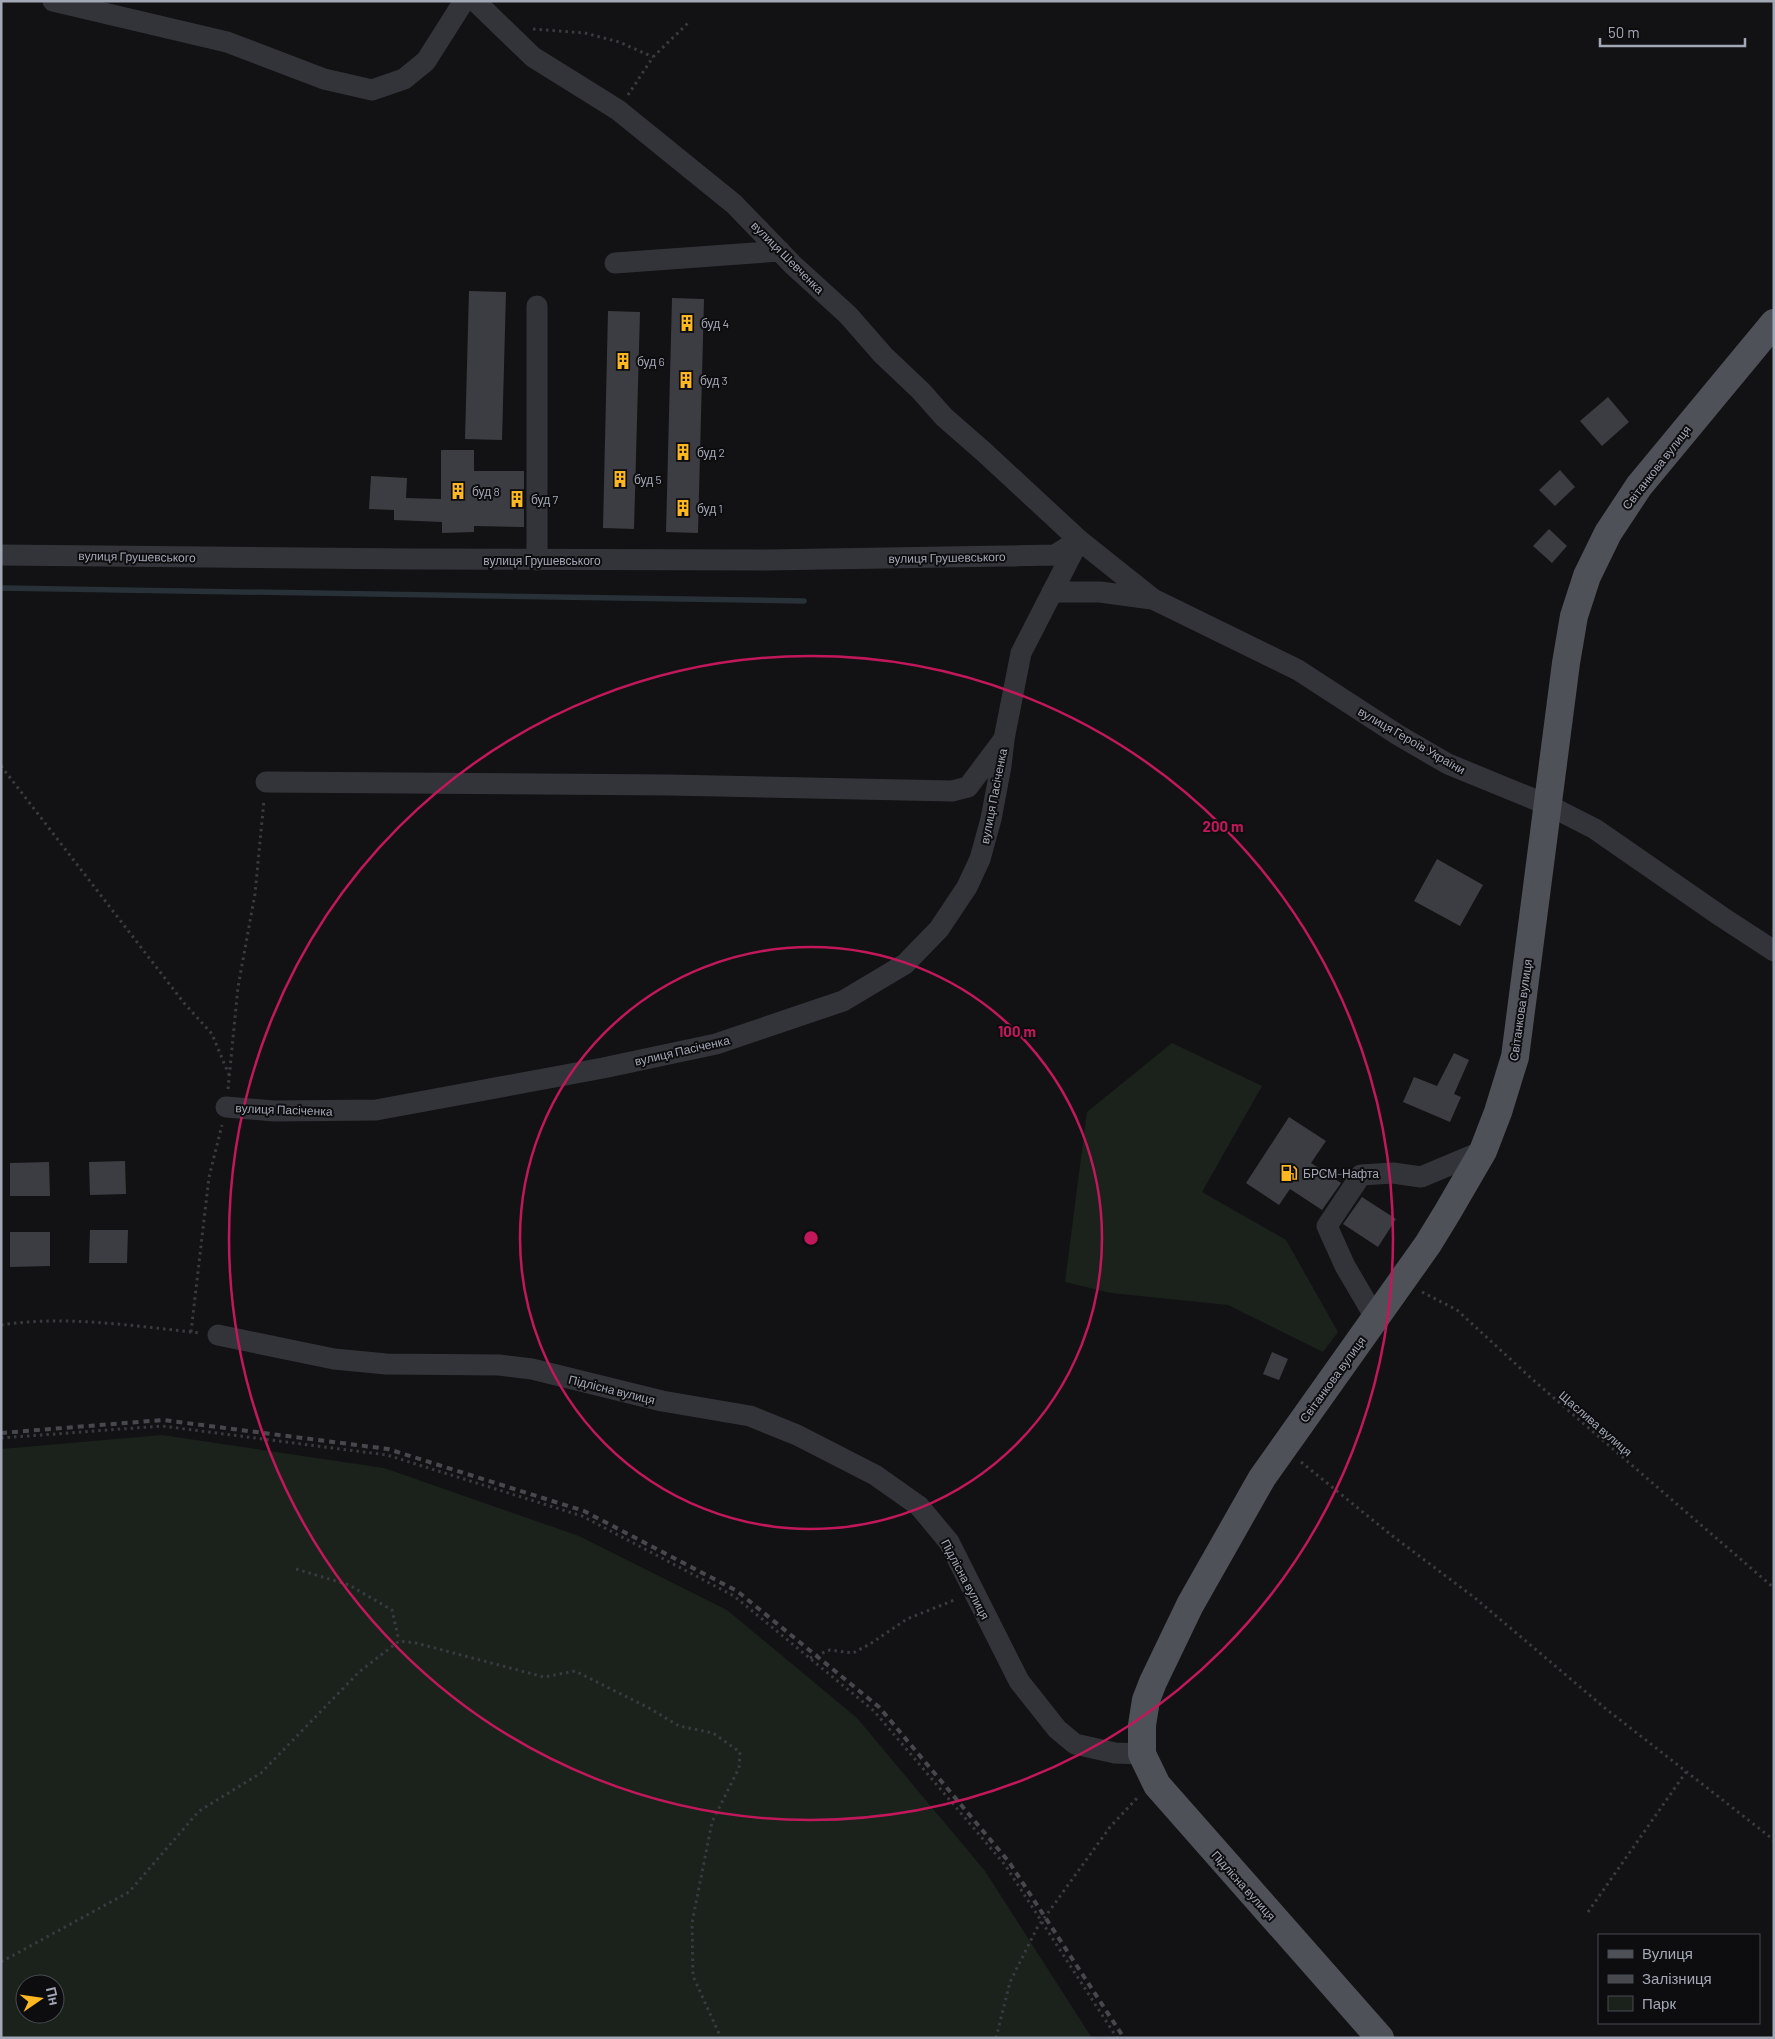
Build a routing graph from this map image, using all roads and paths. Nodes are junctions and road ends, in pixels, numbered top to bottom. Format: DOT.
graph roads {
  1 [pos="52,1"];
  2 [pos="464,1"];
  3 [pos="475,1"];
  4 [pos="688,23"];
  5 [pos="509,34"];
  6 [pos="653,57"];
  7 [pos="618,110"];
  8 [pos="780,251"];
  9 [pos="615,263"];
  10 [pos="537,306"];
  11 [pos="1774,322"];
  12 [pos="1079,540"];
  13 [pos="1,555"];
  14 [pos="537,560"];
  15 [pos="1052,592"];
  16 [pos="1153,600"];
  17 [pos="1004,739"];
  18 [pos="1,766"];
  19 [pos="266,782"];
  20 [pos="1548,805"];
  21 [pos="1774,951"];
  22 [pos="229,1075"];
  23 [pos="226,1107"];
  24 [pos="1483,1151"];
  25 [pos="1402,1281"];
  26 [pos="1376,1319"];
  27 [pos="1,1325"];
  28 [pos="191,1332"];
  29 [pos="218,1335"];
  30 [pos="1,1438"];
  31 [pos="1284,1447"];
  32 [pos="296,1569"];
  33 [pos="1774,1588"];
  34 [pos="974,1592"];
  35 [pos="399,1641"];
  36 [pos="810,1658"];
  37 [pos="1142,1754"];
  38 [pos="1686,1772"];
  39 [pos="1154,1779"];
  40 [pos="1774,1840"];
  41 [pos="1588,1912"];
  42 [pos="1042,1922"];
  43 [pos="1,1962"];
  44 [pos="721,2038"];
  45 [pos="996,2038"];
  46 [pos="1117,2038"];
  47 [pos="1380,2038"];
  1 -- 2 [label="street"];
  3 -- 5 [label="street, вулиця Шевченка"];
  4 -- 6 [label="path"];
  5 -- 6 [label="path"];
  5 -- 7 [label="street, вулиця Шевченка"];
  6 -- 7 [label="path"];
  7 -- 8 [label="street, вулиця Шевченка"];
  8 -- 9 [label="street"];
  8 -- 12 [label="street, вулиця Шевченка"];
  10 -- 14 [label="street"];
  11 -- 20 [label="main road, Світанкова вулиця"];
  12 -- 14 [label="street, вулиця Грушевського"];
  12 -- 15 [label="street, вулиця Пасіченка"];
  12 -- 16 [label="street, вулиця Героїв України"];
  13 -- 14 [label="street, вулиця Грушевського"];
  15 -- 16 [label="street"];
  15 -- 17 [label="street, вулиця Пасіченка"];
  16 -- 20 [label="street, вулиця Героїв України"];
  17 -- 19 [label="street, вулиця Пасіченка"];
  17 -- 23 [label="street, вулиця Пасіченка"];
  18 -- 22 [label="path"];
  19 -- 22 [label="path"];
  20 -- 21 [label="street, вулиця Героїв України"];
  20 -- 24 [label="main road, Світанкова вулиця"];
  22 -- 23 [label="path"];
  23 -- 28 [label="path"];
  24 -- 25 [label="main road, Світанкова вулиця"];
  24 -- 26 [label="street"];
  25 -- 26 [label="main road, Світанкова вулиця"];
  25 -- 33 [label="path, Щаслива вулиця"];
  26 -- 31 [label="main road, Світанкова вулиця"];
  27 -- 28 [label="path"];
  28 -- 29 [label="path"];
  29 -- 34 [label="street, Підлісна вулиця"];
  30 -- 36 [label="path"];
  31 -- 37 [label="main road, Світанкова вулиця"];
  31 -- 38 [label="path"];
  32 -- 35 [label="path"];
  34 -- 36 [label="path"];
  34 -- 37 [label="street, Підлісна вулиця"];
  35 -- 43 [label="path"];
  35 -- 44 [label="path"];
  36 -- 42 [label="path"];
  37 -- 39 [label="main road, Підлісна вулиця"];
  38 -- 40 [label="path"];
  38 -- 41 [label="path"];
  39 -- 42 [label="path"];
  39 -- 47 [label="main road, Підлісна вулиця"];
  42 -- 45 [label="path"];
  42 -- 46 [label="path"];
}
